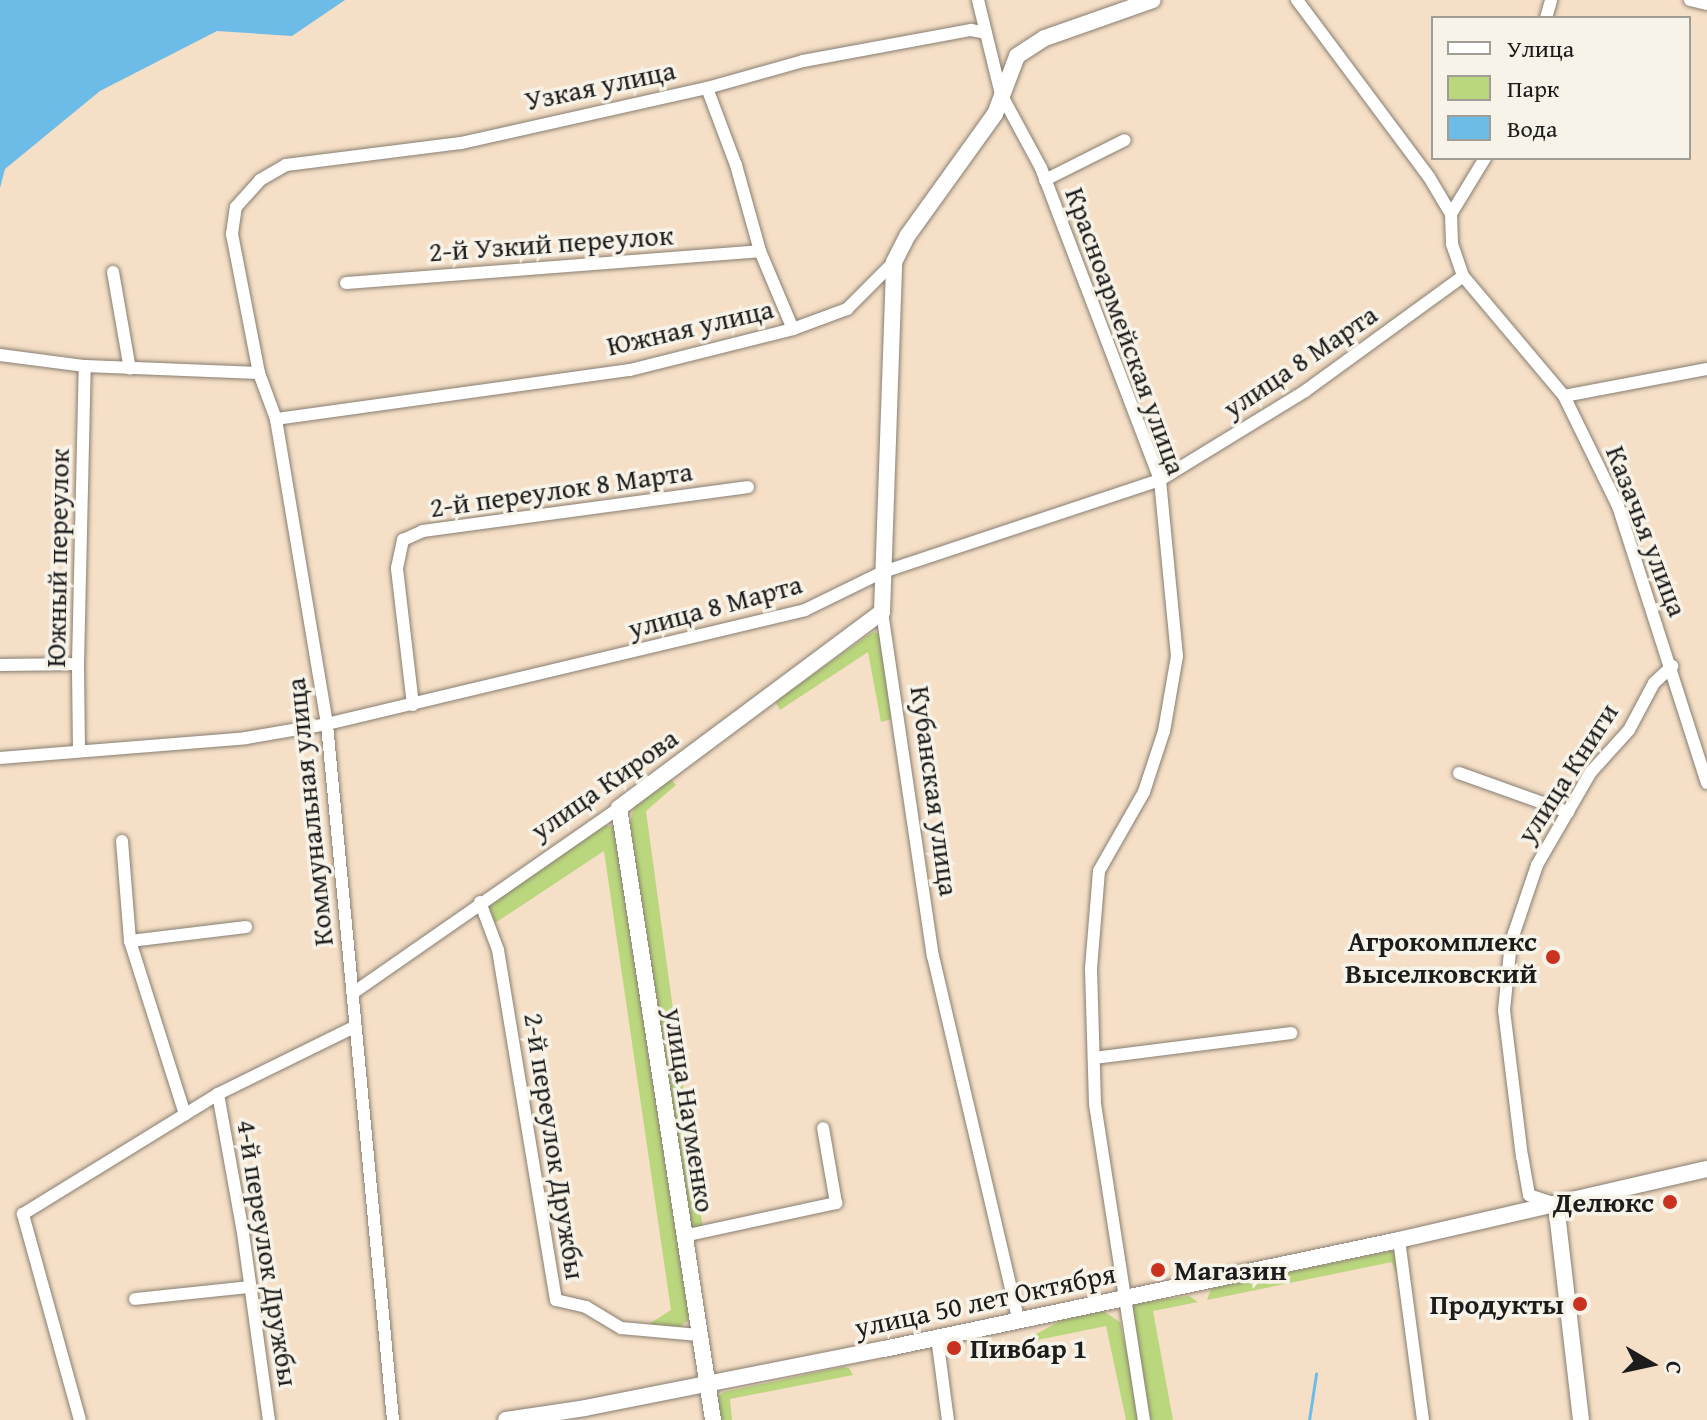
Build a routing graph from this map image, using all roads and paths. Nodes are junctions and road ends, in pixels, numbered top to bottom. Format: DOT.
graph roads {
  1 [pos="978,0"];
  2 [pos="1153,0"];
  3 [pos="1297,0"];
  4 [pos="1690,0"];
  5 [pos="1707,4"];
  6 [pos="986,33"];
  7 [pos="707,88"];
  8 [pos="1001,94"];
  9 [pos="1125,140"];
  10 [pos="1484,160"];
  11 [pos="1045,180"];
  12 [pos="236,207"];
  13 [pos="1451,214"];
  14 [pos="760,251"];
  15 [pos="894,262"];
  16 [pos="113,272"];
  17 [pos="1463,276"];
  18 [pos="346,283"];
  19 [pos="793,329"];
  20 [pos="0,355"];
  21 [pos="85,366"];
  22 [pos="130,369"];
  23 [pos="1707,369"];
  24 [pos="259,373"];
  25 [pos="1564,396"];
  26 [pos="276,419"];
  27 [pos="1160,480"];
  28 [pos="748,487"];
  29 [pos="883,572"];
  30 [pos="882,612"];
  31 [pos="78,664"];
  32 [pos="0,665"];
  33 [pos="1672,666"];
  34 [pos="413,705"];
  35 [pos="327,724"];
  36 [pos="79,751"];
  37 [pos="0,758"];
  38 [pos="1459,773"];
  39 [pos="1707,783"];
  40 [pos="619,808"];
  41 [pos="1568,812"];
  42 [pos="122,841"];
  43 [pos="480,902"];
  44 [pos="246,927"];
  45 [pos="130,941"];
  46 [pos="353,993"];
  47 [pos="354,1027"];
  48 [pos="1291,1033"];
  49 [pos="1094,1058"];
  50 [pos="218,1094"];
  51 [pos="185,1114"];
  52 [pos="823,1128"];
  53 [pos="1707,1169"];
  54 [pos="1556,1204"];
  55 [pos="683,1236"];
  56 [pos="1399,1240"];
  57 [pos="249,1287"];
  58 [pos="1123,1298"];
  59 [pos="135,1299"];
  60 [pos="1018,1318"];
  61 [pos="699,1335"];
  62 [pos="937,1337"];
  63 [pos="708,1384"];
  64 [pos="586,1414"];
  65 [pos="80,1420"];
  66 [pos="269,1420"];
  67 [pos="393,1420"];
  68 [pos="506,1420"];
  69 [pos="713,1420"];
  70 [pos="948,1420"];
  71 [pos="1144,1420"];
  72 [pos="1423,1420"];
  73 [pos="1581,1420"];
  1 -- 6 [label="street, Красноармейская улица"];
  2 -- 8 [label="main road"];
  3 -- 13 [label="street, Казачья улица"];
  4 -- 5 [label="street"];
  6 -- 7 [label="street, Узкая улица"];
  6 -- 8 [label="street, Красноармейская улица"];
  7 -- 12 [label="street, Узкая улица"];
  7 -- 14 [label="street"];
  8 -- 11 [label="street, Красноармейская улица"];
  8 -- 15 [label="main road, Южная улица"];
  9 -- 11 [label="street"];
  10 -- 13 [label="street"];
  11 -- 27 [label="street, Красноармейская улица"];
  12 -- 24 [label="street, Коммунальная улица"];
  13 -- 17 [label="street, Казачья улица"];
  14 -- 18 [label="street, 2-й Узкий переулок"];
  14 -- 19 [label="street"];
  15 -- 19 [label="street, Южная улица"];
  15 -- 29 [label="main road, Кубанская улица"];
  16 -- 22 [label="street"];
  17 -- 25 [label="street, Казачья улица"];
  17 -- 27 [label="street, улица 8 Марта"];
  19 -- 26 [label="street, Южная улица"];
  20 -- 21 [label="street"];
  21 -- 22 [label="street"];
  21 -- 31 [label="street, Южный переулок"];
  22 -- 24 [label="street"];
  23 -- 25 [label="street"];
  24 -- 26 [label="street, Коммунальная улица"];
  25 -- 33 [label="street, Казачья улица"];
  26 -- 35 [label="street, Коммунальная улица"];
  27 -- 29 [label="street, улица 8 Марта"];
  27 -- 49 [label="street, Красноармейская улица"];
  28 -- 34 [label="street, 2-й переулок 8 Марта"];
  29 -- 30 [label="main road, Кубанская улица"];
  29 -- 34 [label="street, улица 8 Марта"];
  30 -- 40 [label="main road, улица Кирова"];
  30 -- 60 [label="street, Кубанская улица"];
  31 -- 32 [label="street"];
  31 -- 36 [label="street, Южный переулок"];
  33 -- 39 [label="street, Казачья улица"];
  33 -- 41 [label="street, улица Книги"];
  34 -- 35 [label="street, улица 8 Марта"];
  35 -- 36 [label="street, улица 8 Марта"];
  35 -- 46 [label="street, Коммунальная улица"];
  36 -- 37 [label="street, улица 8 Марта"];
  38 -- 41 [label="street"];
  40 -- 43 [label="street, улица Кирова"];
  40 -- 55 [label="main road, улица Науменко"];
  41 -- 54 [label="street, улица Книги"];
  42 -- 45 [label="street"];
  43 -- 46 [label="street, улица Кирова"];
  43 -- 61 [label="street, 2-й переулок Дружбы"];
  44 -- 45 [label="street"];
  45 -- 51 [label="street"];
  46 -- 47 [label="street, Коммунальная улица"];
  47 -- 50 [label="street"];
  47 -- 67 [label="street, Коммунальная улица"];
  48 -- 49 [label="street"];
  49 -- 58 [label="street, Красноармейская улица"];
  50 -- 51 [label="street"];
  50 -- 57 [label="street, 4-й переулок Дружбы"];
  51 -- 65 [label="street"];
  52 -- 55 [label="street"];
  53 -- 54 [label="main road, улица 50 лет Октября"];
  54 -- 56 [label="main road, улица 50 лет Октября"];
  54 -- 73 [label="main road"];
  55 -- 61 [label="main road, улица Науменко"];
  56 -- 58 [label="main road, улица 50 лет Октября"];
  56 -- 72 [label="street"];
  57 -- 59 [label="street"];
  57 -- 66 [label="street, 4-й переулок Дружбы"];
  58 -- 60 [label="main road, улица 50 лет Октября"];
  58 -- 71 [label="street, Красноармейская улица"];
  60 -- 62 [label="main road, улица 50 лет Октября"];
  61 -- 63 [label="main road, улица Науменко"];
  62 -- 63 [label="main road, улица 50 лет Октября"];
  62 -- 70 [label="street"];
  63 -- 64 [label="main road, улица 50 лет Октября"];
  63 -- 69 [label="main road, улица Науменко"];
  64 -- 68 [label="main road, улица 50 лет Октября"];
}
